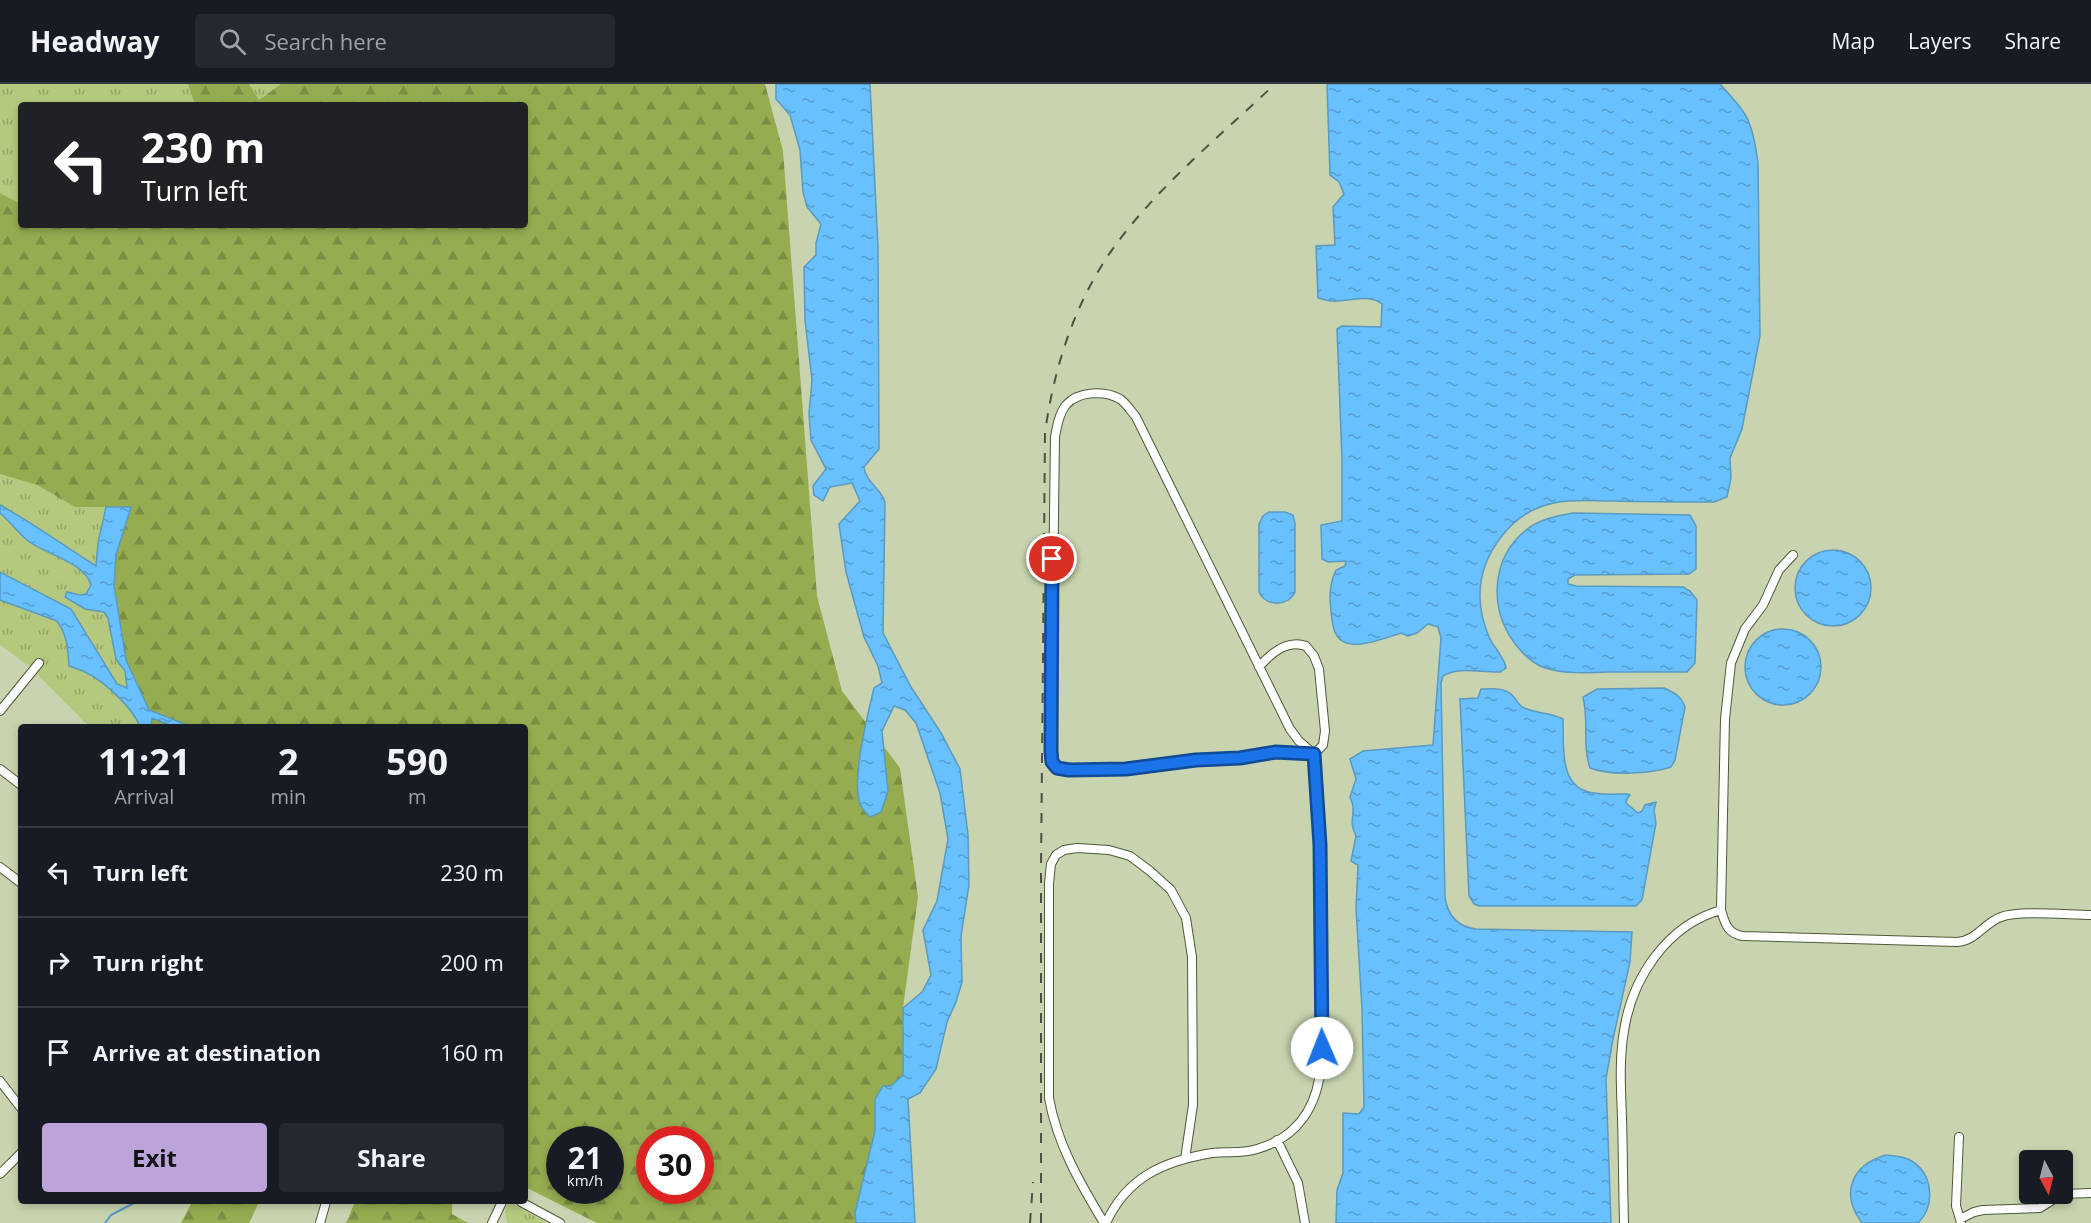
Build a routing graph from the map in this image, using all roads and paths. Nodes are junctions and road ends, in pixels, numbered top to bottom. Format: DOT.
graph roads {
  1 [pos="1793,555"];
  2 [pos="39,663"];
  3 [pos="1260,667"];
  4 [pos="0,711"];
  5 [pos="1314,754"];
  6 [pos="0,769"];
  7 [pos="18,783"];
  8 [pos="0,867"];
  9 [pos="18,881"];
  10 [pos="1721,910"];
  11 [pos="2091,915"];
  12 [pos="0,1081"];
  13 [pos="18,1104"];
  14 [pos="1959,1137"];
  15 [pos="1277,1140"];
  16 [pos="18,1157"];
  17 [pos="1185,1159"];
  18 [pos="0,1174"];
  19 [pos="2091,1193"];
  20 [pos="2073,1194"];
  21 [pos="325,1204"];
  22 [pos="501,1204"];
  23 [pos="525,1204"];
  24 [pos="2046,1204"];
  25 [pos="1961,1221"];
  26 [pos="320,1223"];
  27 [pos="492,1223"];
  28 [pos="560,1223"];
  29 [pos="1105,1223"];
  30 [pos="1305,1223"];
  31 [pos="1624,1223"];
  1 -- 10 [label="street"];
  2 -- 4 [label="street"];
  3 -- 5 [label="street"];
  3 -- 5 [label="street"];
  3 -- 5 [label="street"];
  5 -- 15 [label="street"];
  6 -- 7 [label="street"];
  8 -- 9 [label="street"];
  10 -- 11 [label="street"];
  10 -- 31 [label="street"];
  12 -- 13 [label="street"];
  14 -- 25 [label="street"];
  15 -- 17 [label="street"];
  15 -- 30 [label="street"];
  16 -- 18 [label="street"];
  17 -- 29 [label="street"];
  17 -- 29 [label="street"];
  19 -- 20 [label="street"];
  21 -- 26 [label="street"];
  22 -- 27 [label="street"];
  23 -- 28 [label="street"];
  24 -- 25 [label="street"];
}
